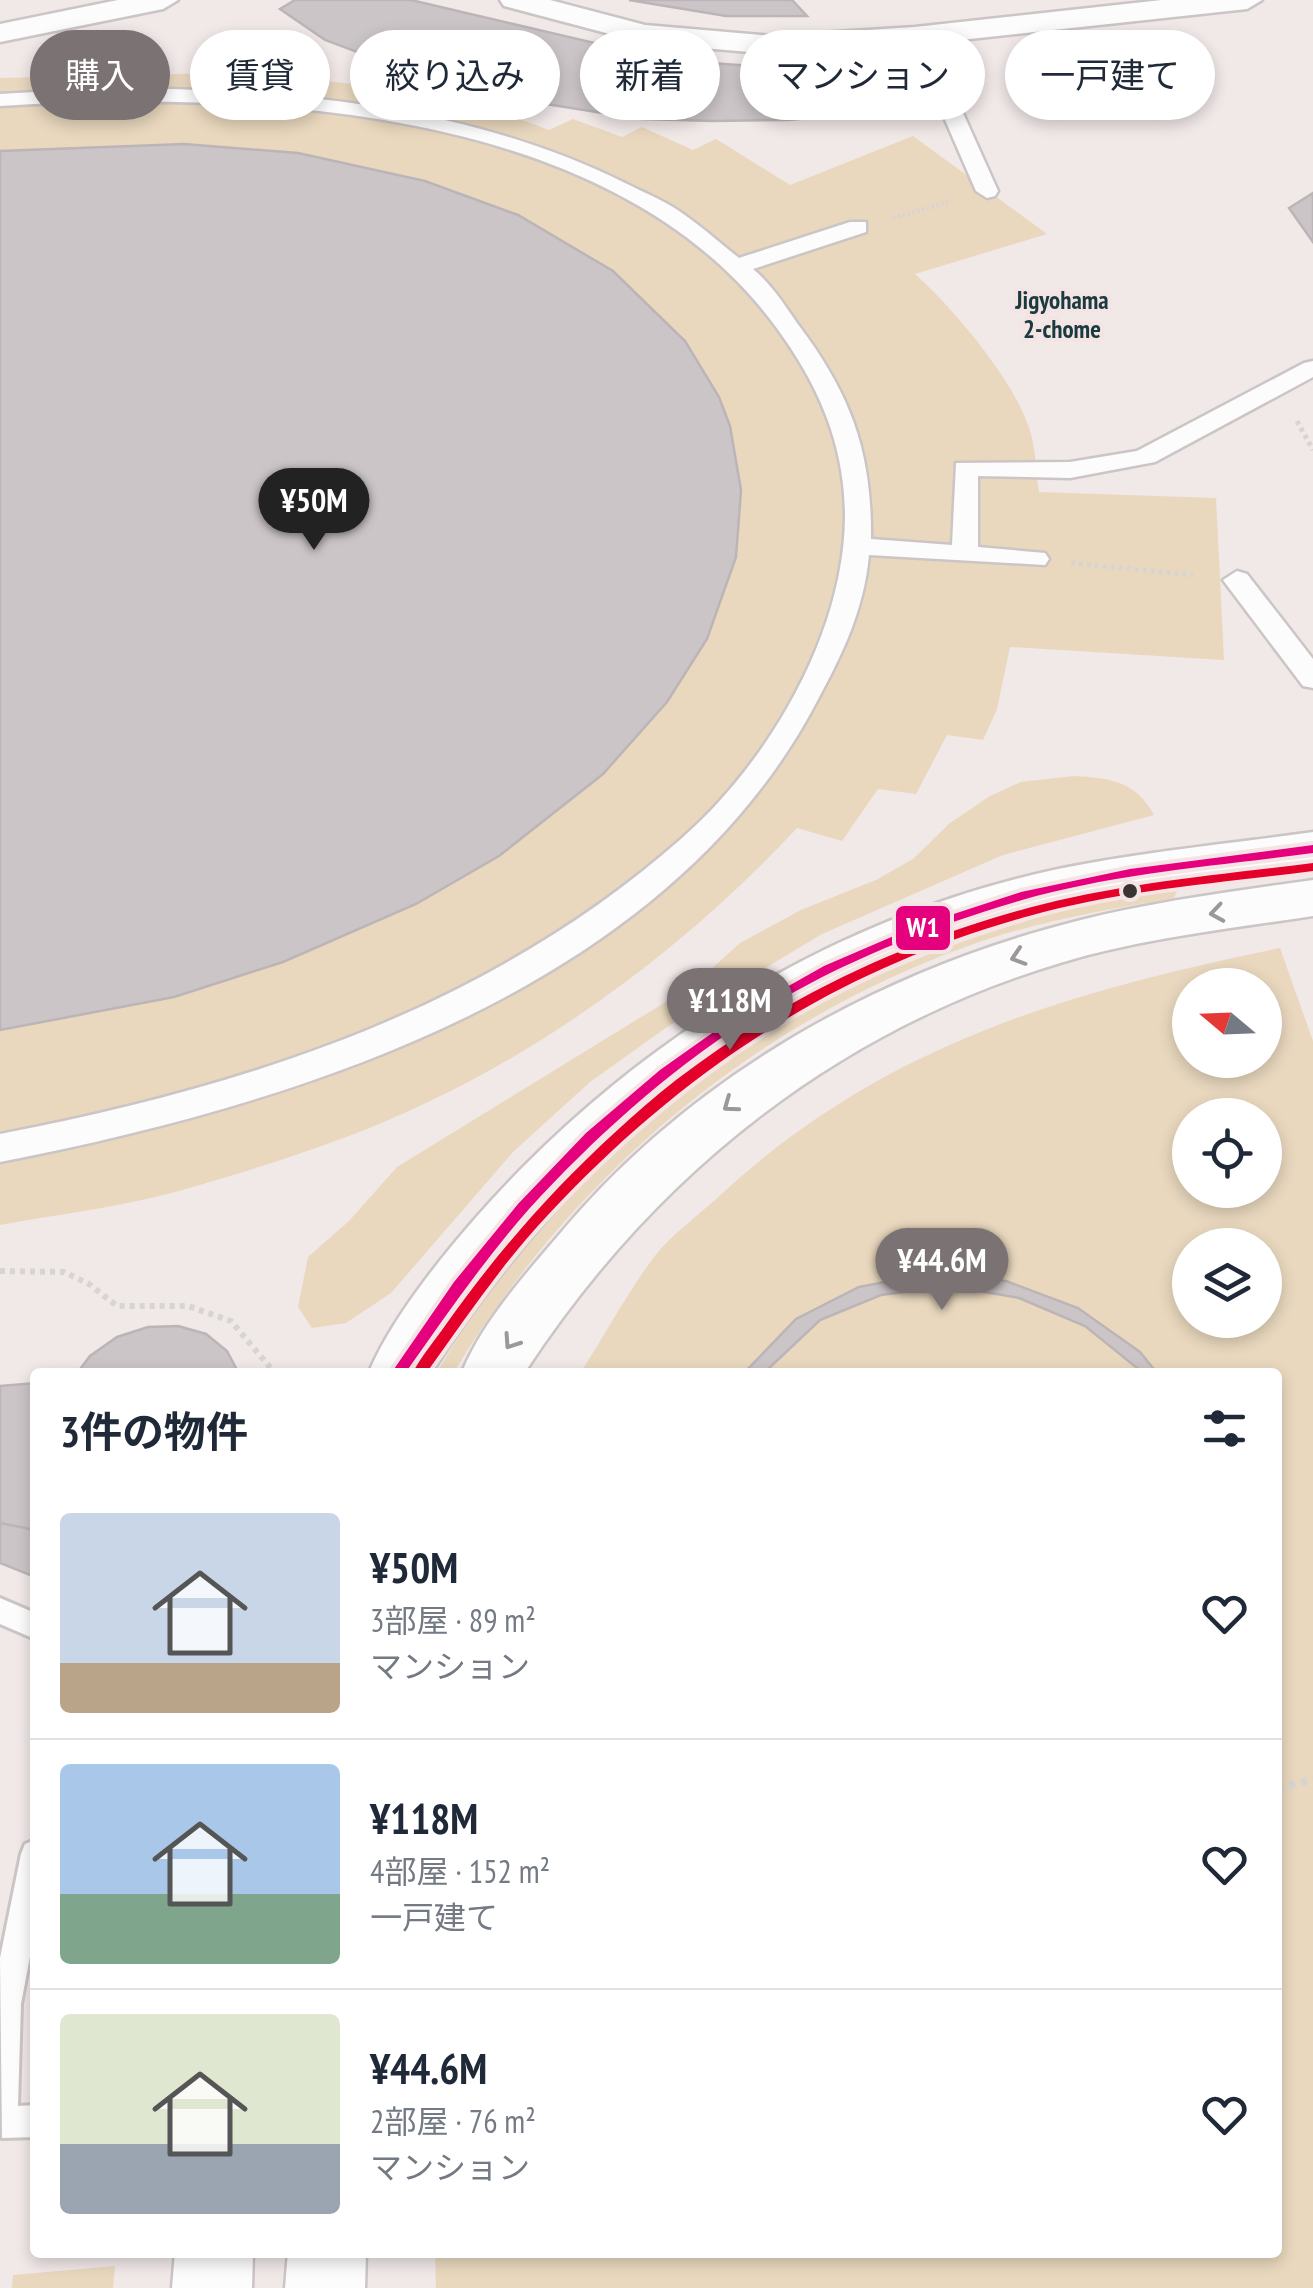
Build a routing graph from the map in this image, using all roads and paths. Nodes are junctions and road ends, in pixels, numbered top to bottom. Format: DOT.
graph roads {
  1 [pos="163,0"];
  2 [pos="515,0"];
  3 [pos="1247,0"];
  4 [pos="0,33"];
  5 [pos="0,100"];
  6 [pos="956,120"];
  7 [pos="987,191"];
  8 [pos="858,227"];
  9 [pos="736,267"];
  10 [pos="1313,368"];
  11 [pos="858,546"];
  12 [pos="965,554"];
  13 [pos="1035,559"];
  14 [pos="1238,580"];
  15 [pos="1313,679"];
  16 [pos="1312,864"];
  17 [pos="0,1148"];
  18 [pos="0,1270"];
  19 [pos="271,1368"];
  20 [pos="401,1368"];
  21 [pos="495,1368"];
  22 [pos="0,1611"];
  23 [pos="30,1624"];
  24 [pos="1313,1779"];
  25 [pos="1282,1788"];
  26 [pos="30,1880"];
  27 [pos="30,2120"];
  28 [pos="1,2122"];
  29 [pos="214,2258"];
  30 [pos="327,2258"];
  31 [pos="212,2288"];
  32 [pos="325,2288"];
  1 -- 4 [label="street"];
  2 -- 3 [label="street"];
  5 -- 9 [label="street"];
  6 -- 7 [label="street"];
  7 -- 8 [label="path"];
  8 -- 9 [label="street"];
  9 -- 11 [label="street"];
  10 -- 12 [label="street"];
  11 -- 12 [label="street"];
  11 -- 17 [label="street"];
  12 -- 13 [label="street"];
  13 -- 14 [label="path"];
  14 -- 15 [label="street"];
  16 -- 20 [label="street"];
  16 -- 21 [label="street, one-way"];
  18 -- 19 [label="path"];
  22 -- 23 [label="lane"];
  24 -- 25 [label="path"];
  26 -- 28 [label="lane"];
  27 -- 28 [label="lane"];
  29 -- 31 [label="street"];
  30 -- 32 [label="street"];
}
